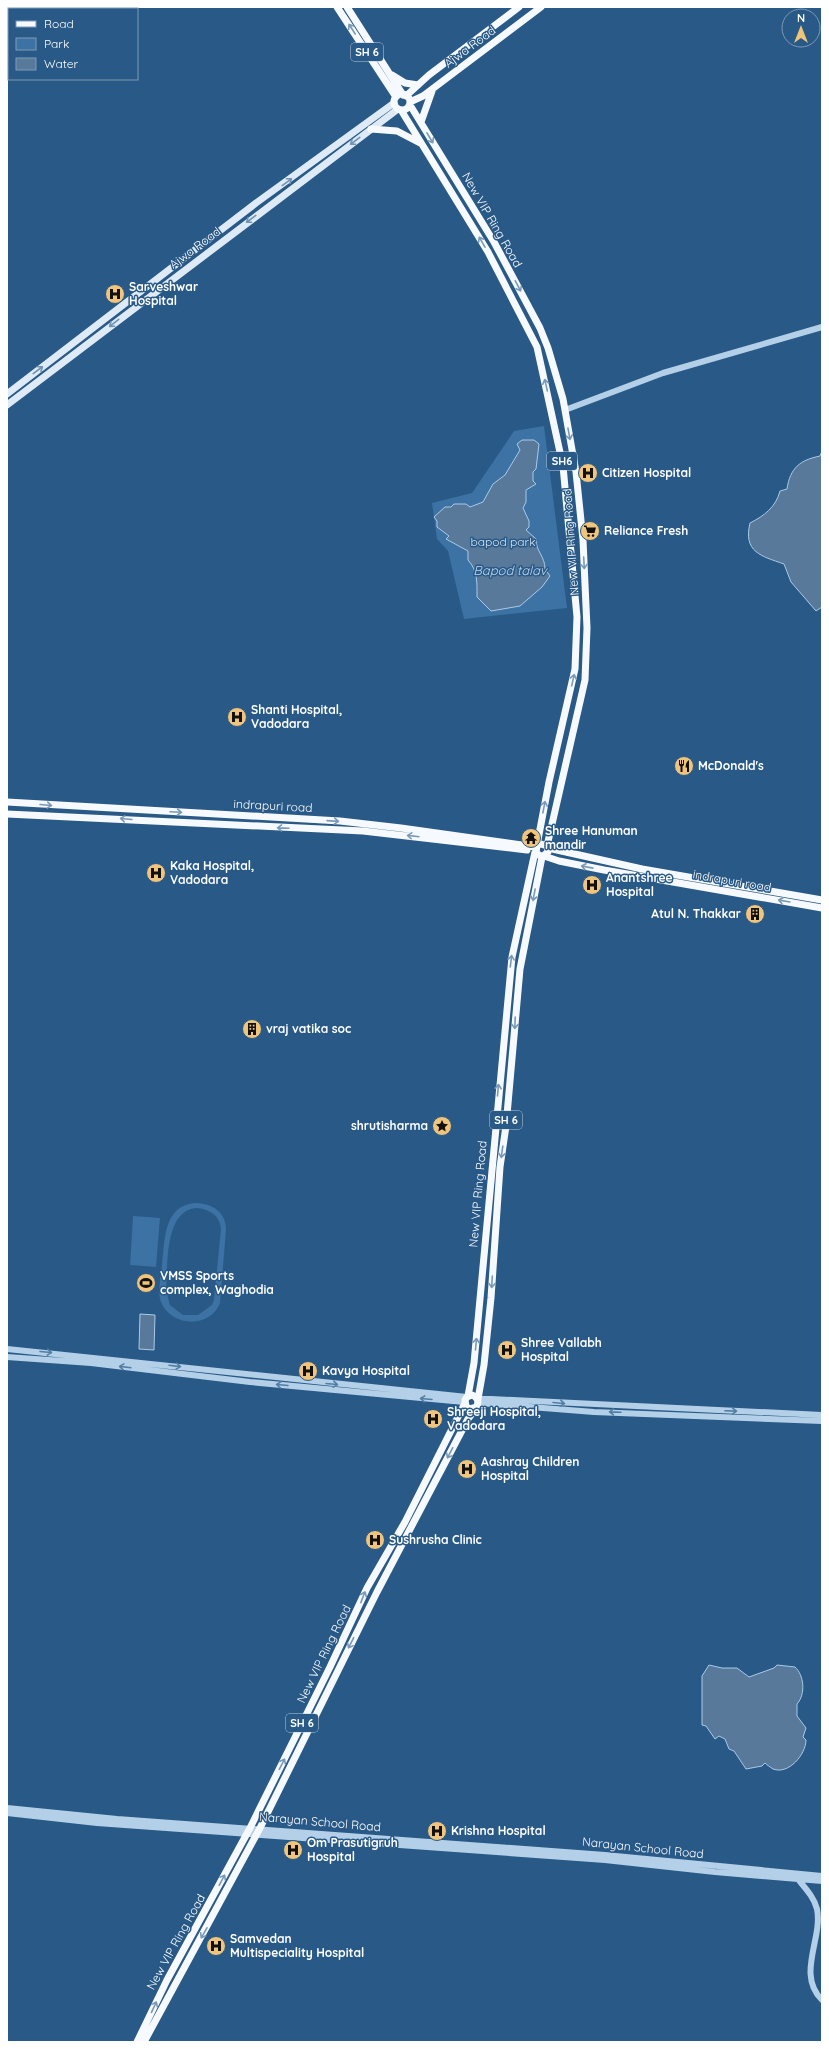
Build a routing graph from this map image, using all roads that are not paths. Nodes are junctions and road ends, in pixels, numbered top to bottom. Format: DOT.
graph roads {
  1 [pos="337,7"];
  2 [pos="347,7"];
  3 [pos="519,7"];
  4 [pos="541,7"];
  5 [pos="390,74"];
  6 [pos="418,85"];
  7 [pos="433,89"];
  8 [pos="402,102"];
  9 [pos="421,122"];
  10 [pos="371,129"];
  11 [pos="422,144"];
  12 [pos="822,327"];
  13 [pos="7,394"];
  14 [pos="7,406"];
  15 [pos="565,410"];
  16 [pos="7,802"];
  17 [pos="7,814"];
  18 [pos="547,847"];
  19 [pos="536,849"];
  20 [pos="543,856"];
  21 [pos="822,900"];
  22 [pos="822,908"];
  23 [pos="7,1349"];
  24 [pos="7,1357"];
  25 [pos="466,1400"];
  26 [pos="478,1402"];
  27 [pos="822,1416"];
  28 [pos="822,1421"];
  29 [pos="7,1808"];
  30 [pos="7,1813"];
  31 [pos="248,1830"];
  32 [pos="258,1831"];
  33 [pos="822,1876"];
  34 [pos="798,1878"];
  35 [pos="822,1881"];
  36 [pos="822,2000"];
  37 [pos="137,2042"];
  38 [pos="144,2042"];
  8 -- 1 [label="main road, New VIP Ring Road / SH 6, one-way"];
  2 -- 5 [label="main road, New VIP Ring Road / SH 6"];
  3 -- 6 [label="main road, Ajwa Road"];
  4 -- 7 [label="main road, Ajwa Road"];
  5 -- 6 [label="main road"];
  5 -- 8 [label="main road, New VIP Ring Road / SH 6"];
  6 -- 8 [label="main road, Ajwa Road"];
  7 -- 8 [label="main road, Ajwa Road"];
  7 -- 9 [label="main road"];
  8 -- 9 [label="main road, New VIP Ring Road / SH 6"];
  8 -- 10 [label="main road, Ajwa Road"];
  8 -- 11 [label="main road, New VIP Ring Road / SH6"];
  13 -- 8 [label="main road, Ajwa Road, one-way"];
  9 -- 15 [label="main road, New VIP Ring Road / SH 6, one-way"];
  10 -- 11 [label="main road"];
  10 -- 14 [label="main road, Ajwa Road, one-way"];
  19 -- 11 [label="main road, New VIP Ring Road / SH6, one-way"];
  12 -- 15 [label="street"];
  15 -- 18 [label="main road, New VIP Ring Road / SH 6, one-way"];
  16 -- 19 [label="main road, indrapuri road, one-way"];
  19 -- 17 [label="main road, indrapuri road, one-way"];
  18 -- 19 [label="main road, indrapuri road"];
  18 -- 20 [label="main road, New VIP Ring Road"];
  18 -- 21 [label="main road, indrapuri road"];
  19 -- 20 [label="main road, indrapuri road"];
  25 -- 19 [label="main road, New VIP Ring Road / SH 6, one-way"];
  22 -- 20 [label="main road, indrapuri road, one-way"];
  20 -- 26 [label="main road, New VIP Ring Road / SH 6, one-way"];
  23 -- 25 [label="street, one-way"];
  25 -- 24 [label="street, one-way"];
  25 -- 26 [label="main road"];
  25 -- 26 [label="main road"];
  31 -- 25 [label="main road, New VIP Ring Road / SH 6, one-way"];
  26 -- 27 [label="street, one-way"];
  28 -- 26 [label="street, one-way"];
  26 -- 32 [label="main road, New VIP Ring Road / SH 6, one-way"];
  29 -- 31 [label="street, Narayan School Road"];
  30 -- 31 [label="street"];
  31 -- 32 [label="street, Narayan School Road"];
  37 -- 31 [label="main road, New VIP Ring Road / SH 6, one-way"];
  32 -- 33 [label="street, Narayan School Road"];
  32 -- 34 [label="street"];
  32 -- 38 [label="main road, New VIP Ring Road / SH 6, one-way"];
  34 -- 35 [label="street"];
  34 -- 36 [label="street"];
}
